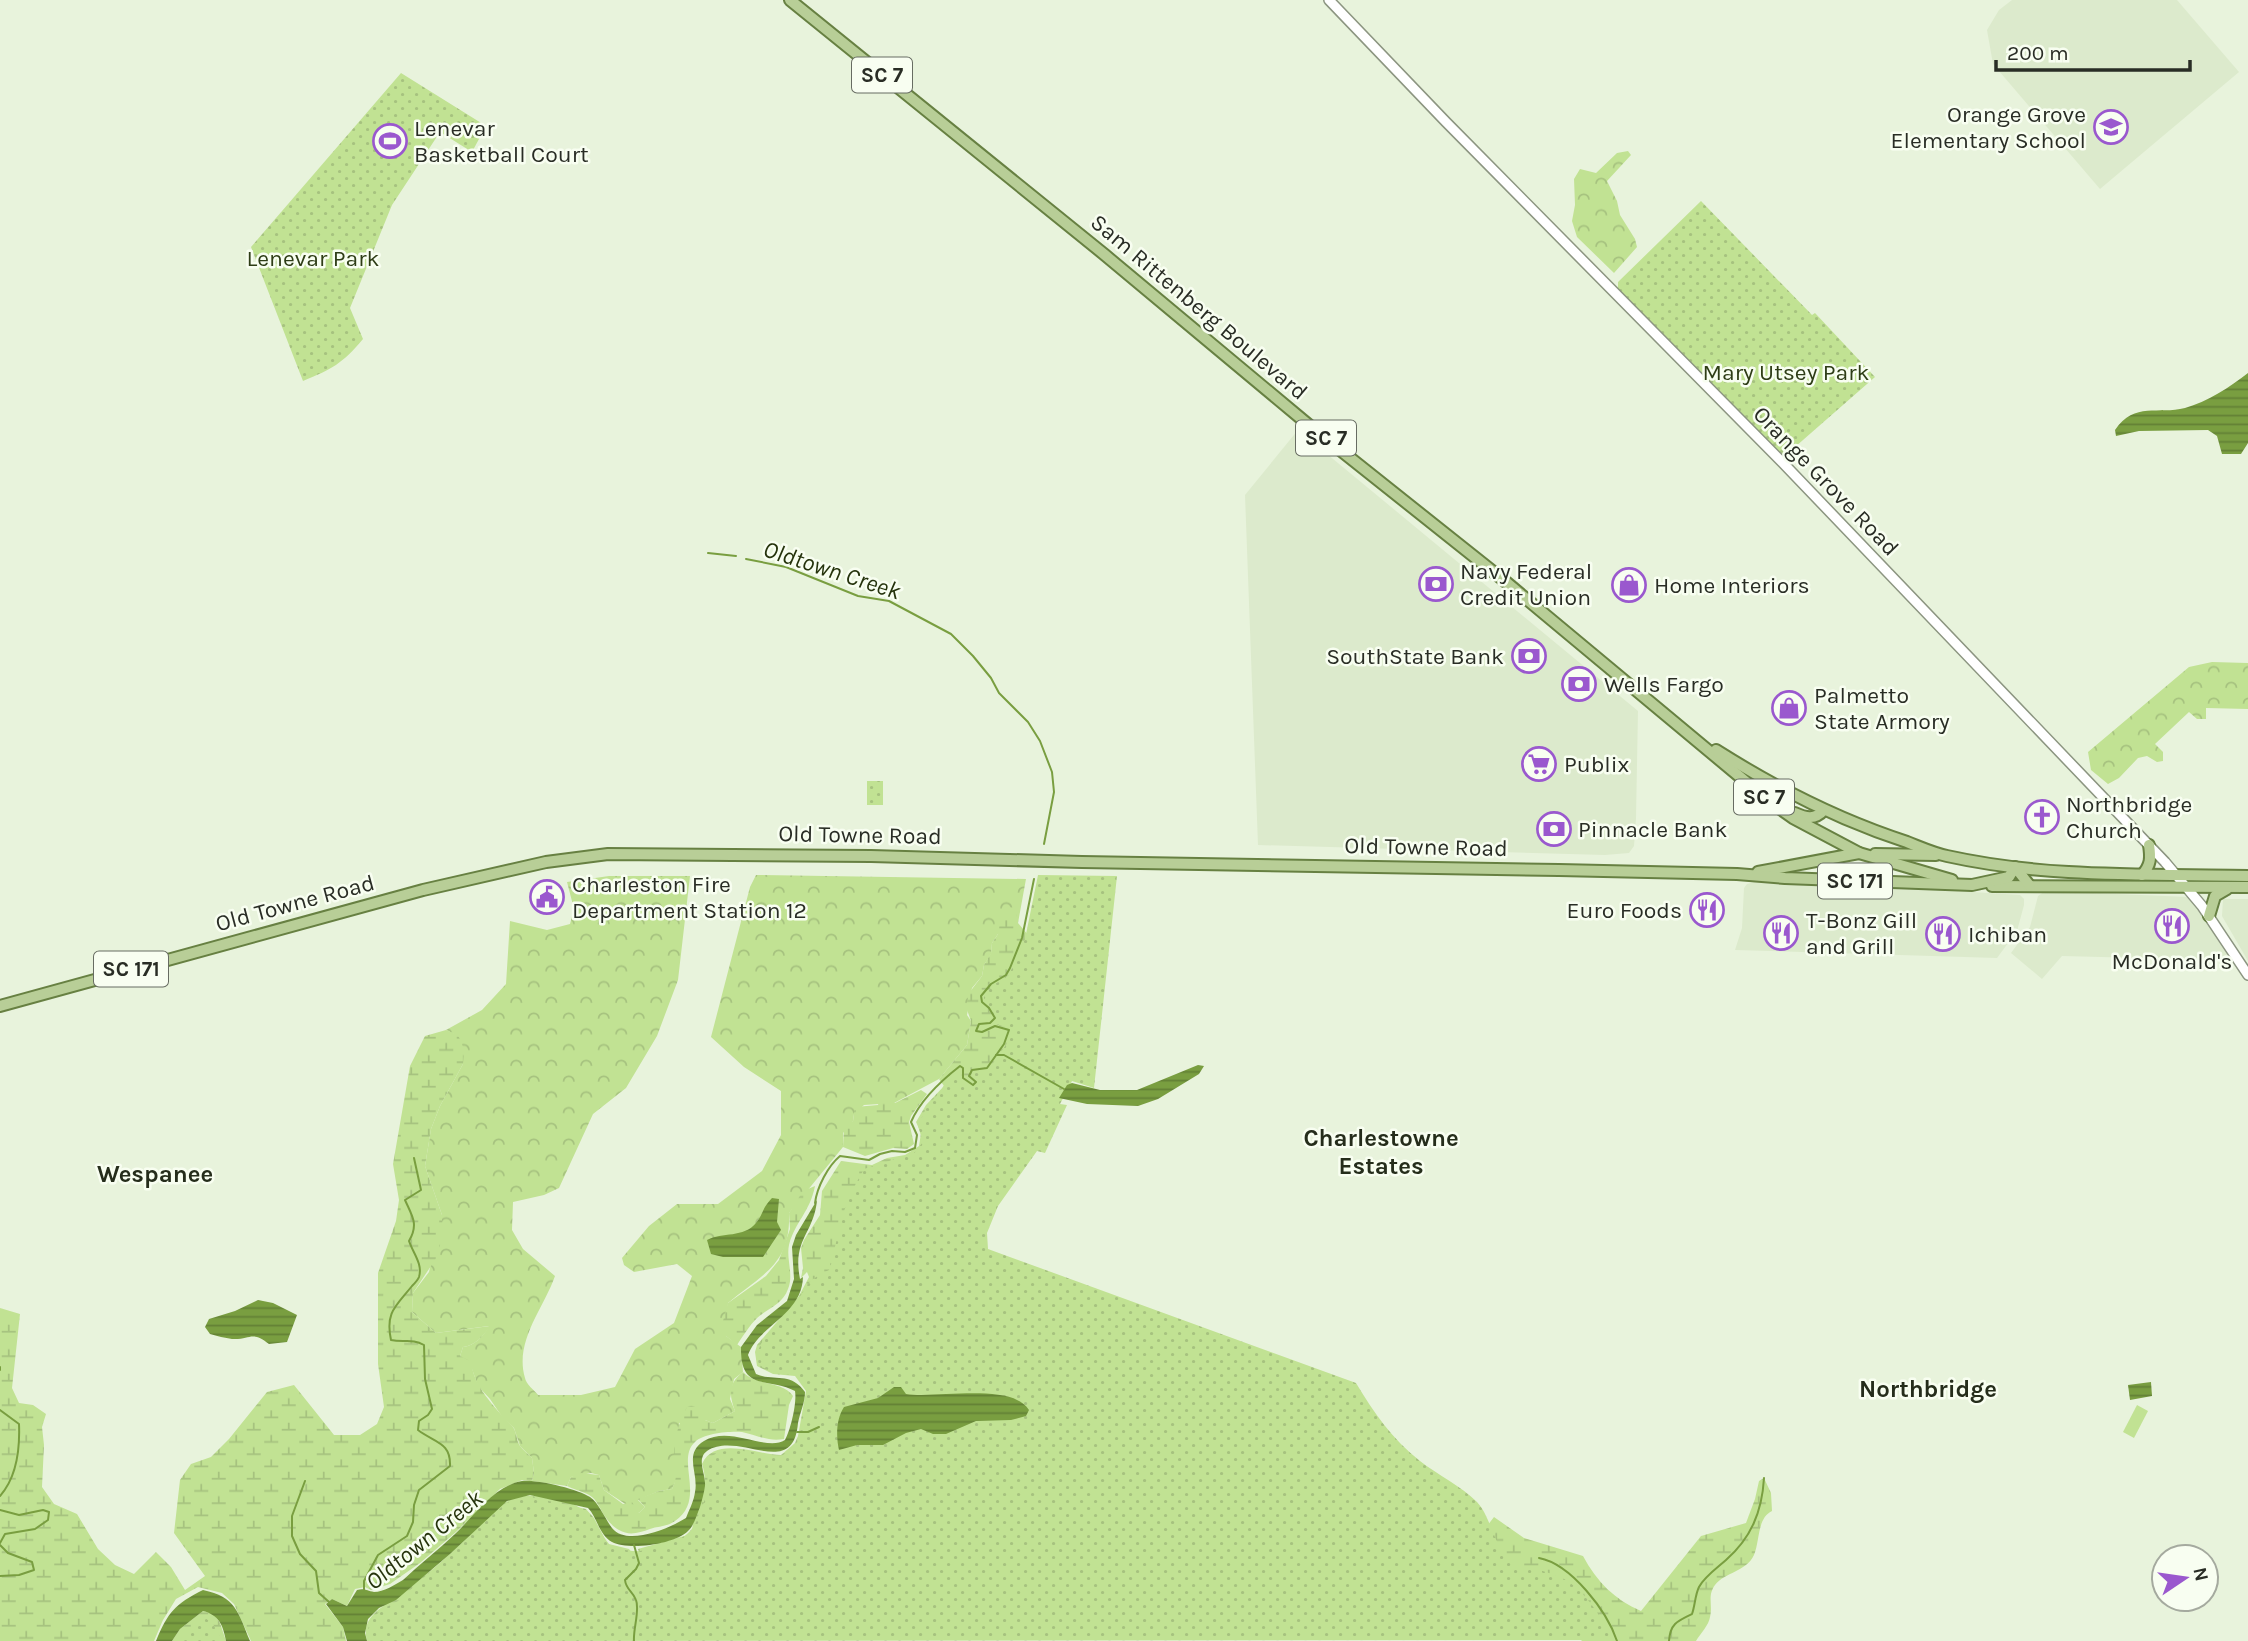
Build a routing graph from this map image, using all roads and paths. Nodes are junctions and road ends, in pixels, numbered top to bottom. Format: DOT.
graph roads {
  1 [pos="790,0"];
  2 [pos="1329,0"];
  3 [pos="1678,726"];
  4 [pos="1769,801"];
  5 [pos="1824,810"];
  6 [pos="2149,845"];
  7 [pos="1859,853"];
  8 [pos="1946,855"];
  9 [pos="2015,867"];
  10 [pos="2070,873"];
  11 [pos="1737,874"];
  12 [pos="2142,874"];
  13 [pos="2176,875"];
  14 [pos="2248,876"];
  15 [pos="1972,886"];
  16 [pos="2029,886"];
  17 [pos="2188,887"];
  18 [pos="2233,887"];
  19 [pos="2248,887"];
  20 [pos="2209,916"];
  21 [pos="2248,975"];
  22 [pos="0,1006"];
  1 -- 3 [label="main road, Sam Rittenberg Boulevard / SC 7"];
  2 -- 6 [label="street, Orange Grove Road"];
  3 -- 4 [label="main road, Sam Rittenberg Boulevard / SC 7"];
  3 -- 5 [label="main road, Sam Rittenberg Boulevard / SC 7"];
  4 -- 5 [label="main road"];
  4 -- 7 [label="main road, Sam Rittenberg Boulevard / SC 7"];
  5 -- 8 [label="main road, Sam Rittenberg Boulevard / SC 7"];
  6 -- 12 [label="main road"];
  6 -- 13 [label="street, Orange Grove Road"];
  7 -- 8 [label="main road, Old Towne Road / SC 171"];
  7 -- 11 [label="main road, Old Towne Road / SC 171"];
  7 -- 15 [label="main road, Sam Rittenberg Boulevard / SC 7"];
  8 -- 9 [label="main road, Sam Rittenberg Boulevard / SC 7"];
  9 -- 10 [label="main road, Sam Rittenberg Boulevard / SC 7"];
  9 -- 15 [label="main road"];
  9 -- 16 [label="main road"];
  10 -- 12 [label="main road, Sam Rittenberg Boulevard / SC 7"];
  10 -- 16 [label="main road"];
  11 -- 15 [label="main road, Old Towne Road / SC 171"];
  11 -- 22 [label="main road, Old Towne Road / SC 171"];
  12 -- 13 [label="main road, Sam Rittenberg Boulevard / SC 7"];
  13 -- 14 [label="main road, Sam Rittenberg Boulevard / SC 7"];
  13 -- 17 [label="street, Orange Grove Road"];
  15 -- 16 [label="main road, Sam Rittenberg Boulevard / SC 7"];
  16 -- 17 [label="main road, Sam Rittenberg Boulevard / SC 7"];
  17 -- 18 [label="main road, Sam Rittenberg Boulevard / SC 7"];
  17 -- 20 [label="street, Orange Grove Road"];
  18 -- 19 [label="main road, Sam Rittenberg Boulevard / SC 7"];
  18 -- 20 [label="main road"];
  20 -- 21 [label="street, Orange Grove Road"];
}
